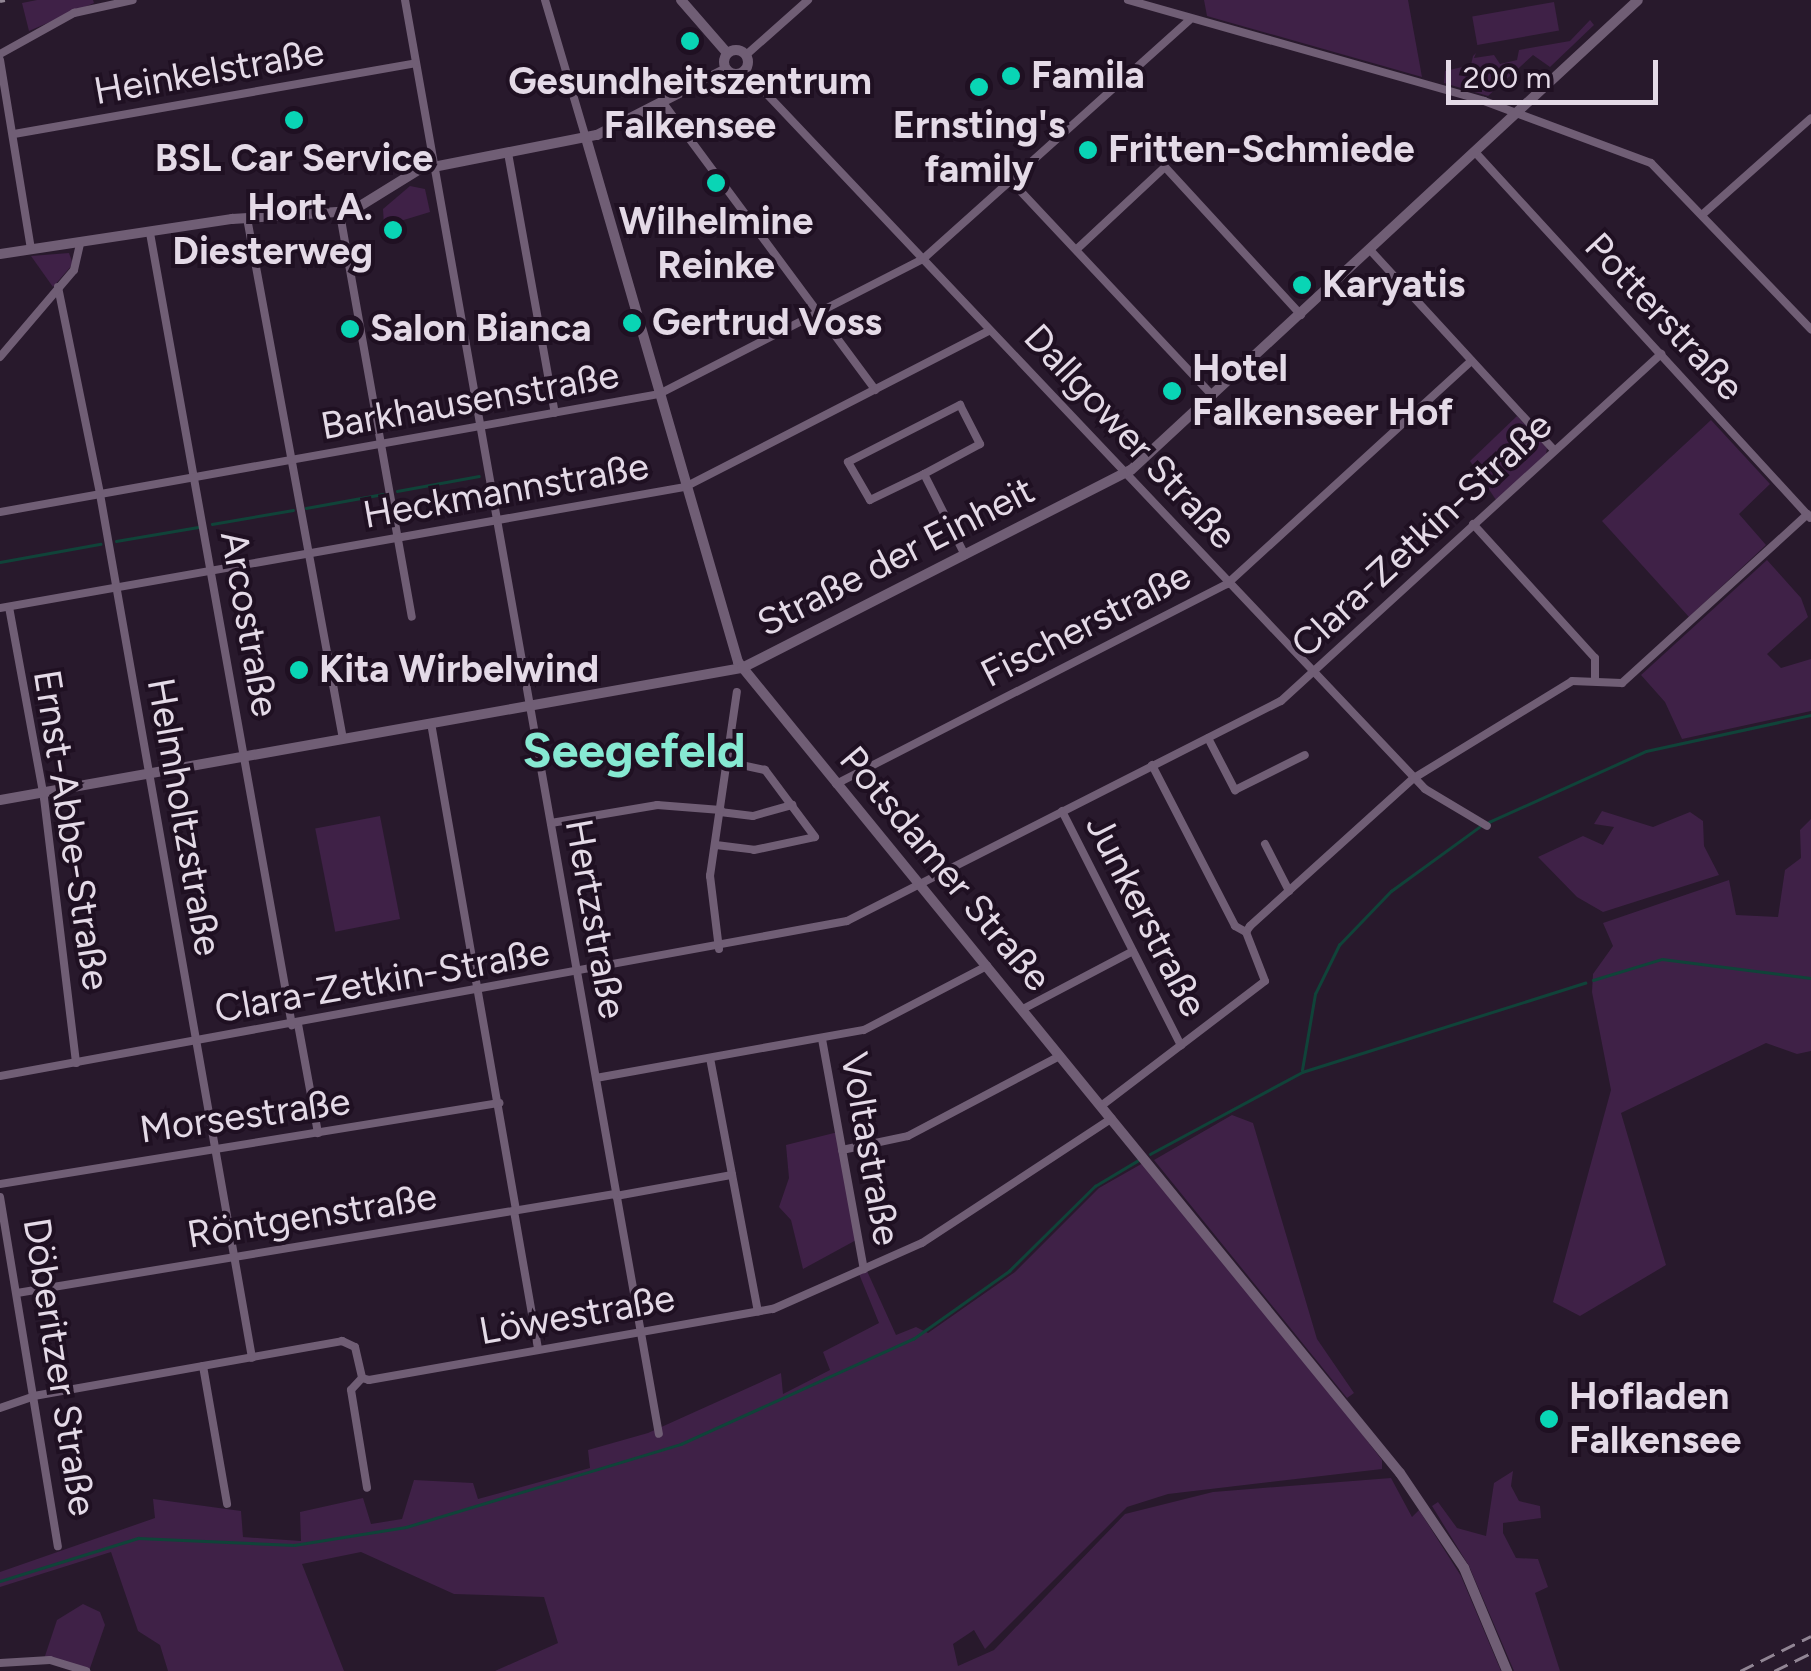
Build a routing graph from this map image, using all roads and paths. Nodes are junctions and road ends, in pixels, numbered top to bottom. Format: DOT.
graph roads {
  1 [pos="133,0"];
  2 [pos="405,0"];
  3 [pos="544,0"];
  4 [pos="681,0"];
  5 [pos="808,0"];
  6 [pos="1128,0"];
  7 [pos="1638,0"];
  8 [pos="1145,2"];
  9 [pos="1189,20"];
  10 [pos="728,52"];
  11 [pos="746,55"];
  12 [pos="0,57"];
  13 [pos="415,62"];
  14 [pos="726,69"];
  15 [pos="744,70"];
  16 [pos="664,103"];
  17 [pos="1516,115"];
  18 [pos="1811,118"];
  19 [pos="14,134"];
  20 [pos="586,138"];
  21 [pos="1476,152"];
  22 [pos="508,154"];
  23 [pos="434,166"];
  24 [pos="1010,180"];
  25 [pos="340,214"];
  26 [pos="1704,214"];
  27 [pos="247,218"];
  28 [pos="150,233"];
  29 [pos="80,244"];
  30 [pos="31,249"];
  31 [pos="1078,249"];
  32 [pos="1370,251"];
  33 [pos="0,254"];
  34 [pos="923,259"];
  35 [pos="58,287"];
  36 [pos="818,313"];
  37 [pos="1302,316"];
  38 [pos="1811,329"];
  39 [pos="988,331"];
  40 [pos="1660,354"];
  41 [pos="0,357"];
  42 [pos="1471,361"];
  43 [pos="875,390"];
  44 [pos="659,394"];
  45 [pos="1212,396"];
  46 [pos="555,413"];
  47 [pos="479,427"];
  48 [pos="381,445"];
  49 [pos="1554,450"];
  50 [pos="290,461"];
  51 [pos="924,474"];
  52 [pos="1124,475"];
  53 [pos="195,478"];
  54 [pos="685,487"];
  55 [pos="100,494"];
  56 [pos="0,512"];
  57 [pos="1809,516"];
  58 [pos="496,521"];
  59 [pos="1473,524"];
  60 [pos="397,538"];
  61 [pos="306,554"];
  62 [pos="965,556"];
  63 [pos="211,571"];
  64 [pos="1227,584"];
  65 [pos="115,587"];
  66 [pos="4,607"];
  67 [pos="412,617"];
  68 [pos="742,668"];
  69 [pos="1313,674"];
  70 [pos="1594,680"];
  71 [pos="738,692"];
  72 [pos="528,705"];
  73 [pos="430,723"];
  74 [pos="343,738"];
  75 [pos="1208,738"];
  76 [pos="1305,755"];
  77 [pos="245,756"];
  78 [pos="727,762"];
  79 [pos="1152,766"];
  80 [pos="149,774"];
  81 [pos="1414,778"];
  82 [pos="836,784"];
  83 [pos="42,792"];
  84 [pos="0,800"];
  85 [pos="792,805"];
  86 [pos="720,811"];
  87 [pos="1062,812"];
  88 [pos="550,823"];
  89 [pos="1487,826"];
  90 [pos="1264,844"];
  91 [pos="716,845"];
  92 [pos="918,884"];
  93 [pos="1288,890"];
  94 [pos="1246,932"];
  95 [pos="719,949"];
  96 [pos="1133,951"];
  97 [pos="986,966"];
  98 [pos="577,974"];
  99 [pos="479,992"];
  100 [pos="1022,1009"];
  101 [pos="295,1024"];
  102 [pos="822,1038"];
  103 [pos="196,1042"];
  104 [pos="1181,1046"];
  105 [pos="1060,1056"];
  106 [pos="710,1058"];
  107 [pos="76,1063"];
  108 [pos="0,1076"];
  109 [pos="596,1078"];
  110 [pos="499,1103"];
  111 [pos="1101,1106"];
  112 [pos="1112,1118"];
  113 [pos="318,1133"];
  114 [pos="213,1146"];
  115 [pos="842,1150"];
  116 [pos="732,1175"];
  117 [pos="0,1184"];
  118 [pos="616,1195"];
  119 [pos="0,1197"];
  120 [pos="515,1211"];
  121 [pos="233,1256"];
  122 [pos="864,1269"];
  123 [pos="18,1294"];
  124 [pos="758,1312"];
  125 [pos="641,1332"];
  126 [pos="538,1349"];
  127 [pos="252,1358"];
  128 [pos="203,1366"];
  129 [pos="362,1378"];
  130 [pos="34,1396"];
  131 [pos="0,1408"];
  132 [pos="659,1434"];
  133 [pos="367,1488"];
  134 [pos="228,1504"];
  135 [pos="58,1546"];
  136 [pos="0,1663"];
  137 [pos="61,1667"];
  138 [pos="86,1671"];
  139 [pos="1507,1671"];
  1 -- 12 [label="street"];
  2 -- 13 [label="street, Hertzstraße"];
  3 -- 20 [label="street, Potsdamer Straße"];
  4 -- 10 [label="street"];
  5 -- 11 [label="street"];
  6 -- 8 [label="street"];
  7 -- 17 [label="street, Straße der Einheit"];
  8 -- 9 [label="street"];
  9 -- 17 [label="street"];
  9 -- 24 [label="street, Barkhausenstraße"];
  10 -- 11 [label="street"];
  10 -- 14 [label="street"];
  11 -- 15 [label="street"];
  12 -- 19 [label="street"];
  13 -- 19 [label="street, Heinkelstraße"];
  13 -- 23 [label="street, Hertzstraße"];
  14 -- 15 [label="street"];
  14 -- 16 [label="street"];
  15 -- 34 [label="street, Dallgower Straße"];
  16 -- 20 [label="street"];
  16 -- 36 [label="street"];
  17 -- 21 [label="street, Straße der Einheit"];
  17 -- 26 [label="street"];
  18 -- 26 [label="street"];
  19 -- 30 [label="street"];
  20 -- 22 [label="street"];
  20 -- 44 [label="street, Potsdamer Straße"];
  21 -- 32 [label="street, Straße der Einheit"];
  21 -- 40 [label="street, Potterstraße"];
  22 -- 23 [label="street"];
  22 -- 46 [label="street"];
  23 -- 25 [label="street"];
  23 -- 47 [label="street, Hertzstraße"];
  24 -- 31 [label="street"];
  24 -- 34 [label="street, Barkhausenstraße"];
  25 -- 27 [label="street"];
  25 -- 48 [label="street"];
  26 -- 38 [label="street"];
  27 -- 28 [label="street"];
  27 -- 50 [label="street"];
  28 -- 29 [label="street"];
  28 -- 53 [label="street, Arcostraße"];
  29 -- 30 [label="street"];
  29 -- 35 [label="street"];
  30 -- 33 [label="street"];
  31 -- 37 [label="street"];
  31 -- 45 [label="street"];
  32 -- 37 [label="street, Straße der Einheit"];
  32 -- 42 [label="street"];
  34 -- 36 [label="street, Barkhausenstraße"];
  34 -- 39 [label="street, Dallgower Straße"];
  35 -- 41 [label="street"];
  35 -- 55 [label="street, Helmholtzstraße"];
  36 -- 43 [label="street"];
  36 -- 44 [label="street, Barkhausenstraße"];
  37 -- 45 [label="street, Straße der Einheit"];
  39 -- 43 [label="street, Heckmannstraße"];
  39 -- 52 [label="street, Dallgower Straße"];
  40 -- 49 [label="street, Clara-Zetkin-Straße"];
  40 -- 57 [label="street, Potterstraße"];
  42 -- 49 [label="street"];
  42 -- 64 [label="street, Fischerstraße"];
  43 -- 54 [label="street, Heckmannstraße"];
  44 -- 46 [label="street, Barkhausenstraße"];
  44 -- 54 [label="street, Potsdamer Straße"];
  45 -- 52 [label="street, Straße der Einheit"];
  46 -- 47 [label="street, Barkhausenstraße"];
  47 -- 48 [label="street, Barkhausenstraße"];
  47 -- 58 [label="street, Hertzstraße"];
  48 -- 50 [label="street, Barkhausenstraße"];
  48 -- 60 [label="street"];
  49 -- 59 [label="street, Clara-Zetkin-Straße"];
  50 -- 53 [label="street, Barkhausenstraße"];
  50 -- 61 [label="street"];
  51 -- 51 [label="street"];
  51 -- 62 [label="street"];
  52 -- 62 [label="street, Straße der Einheit"];
  52 -- 64 [label="street, Dallgower Straße"];
  53 -- 55 [label="street, Barkhausenstraße"];
  53 -- 63 [label="street, Arcostraße"];
  54 -- 58 [label="street, Heckmannstraße"];
  54 -- 68 [label="street, Potsdamer Straße"];
  55 -- 56 [label="street, Barkhausenstraße"];
  55 -- 65 [label="street, Helmholtzstraße"];
  57 -- 70 [label="street"];
  58 -- 60 [label="street, Heckmannstraße"];
  58 -- 72 [label="street, Hertzstraße"];
  59 -- 69 [label="street, Clara-Zetkin-Straße"];
  59 -- 70 [label="street"];
  60 -- 61 [label="street, Heckmannstraße"];
  60 -- 67 [label="street"];
  61 -- 63 [label="street, Heckmannstraße"];
  61 -- 74 [label="street"];
  62 -- 68 [label="street, Straße der Einheit"];
  63 -- 65 [label="street, Heckmannstraße"];
  63 -- 77 [label="street, Arcostraße"];
  64 -- 69 [label="street, Dallgower Straße"];
  64 -- 82 [label="street, Fischerstraße"];
  65 -- 66 [label="street, Heckmannstraße"];
  65 -- 80 [label="street, Helmholtzstraße"];
  66 -- 83 [label="street, Ernst-Abbe-Straße"];
  68 -- 72 [label="street, Straße der Einheit"];
  68 -- 82 [label="street, Potsdamer Straße"];
  69 -- 75 [label="street, Clara-Zetkin-Straße"];
  69 -- 81 [label="street, Dallgower Straße"];
  70 -- 81 [label="street"];
  71 -- 78 [label="street"];
  72 -- 73 [label="street, Straße der Einheit"];
  72 -- 88 [label="street, Hertzstraße"];
  73 -- 74 [label="street, Straße der Einheit"];
  73 -- 99 [label="street"];
  74 -- 77 [label="street, Straße der Einheit"];
  75 -- 76 [label="street"];
  75 -- 79 [label="street, Clara-Zetkin-Straße"];
  77 -- 80 [label="street, Straße der Einheit"];
  77 -- 101 [label="street, Arcostraße"];
  78 -- 85 [label="street"];
  78 -- 86 [label="street"];
  79 -- 87 [label="street, Clara-Zetkin-Straße"];
  79 -- 94 [label="street"];
  80 -- 83 [label="street, Straße der Einheit"];
  80 -- 103 [label="street, Helmholtzstraße"];
  81 -- 89 [label="street, Dallgower Straße"];
  81 -- 93 [label="street"];
  82 -- 92 [label="street, Potsdamer Straße"];
  83 -- 84 [label="street, Straße der Einheit"];
  83 -- 107 [label="street, Ernst-Abbe-Straße"];
  85 -- 86 [label="street"];
  85 -- 91 [label="street"];
  86 -- 88 [label="street"];
  86 -- 91 [label="street"];
  87 -- 92 [label="street, Clara-Zetkin-Straße"];
  87 -- 96 [label="street, Junkerstraße"];
  88 -- 98 [label="street, Hertzstraße"];
  90 -- 93 [label="street"];
  91 -- 95 [label="street"];
  92 -- 95 [label="street, Clara-Zetkin-Straße"];
  92 -- 97 [label="street, Potsdamer Straße"];
  93 -- 94 [label="street"];
  94 -- 104 [label="street"];
  95 -- 98 [label="street, Clara-Zetkin-Straße"];
  96 -- 100 [label="street"];
  96 -- 104 [label="street, Junkerstraße"];
  97 -- 100 [label="street, Potsdamer Straße"];
  97 -- 102 [label="street"];
  98 -- 99 [label="street, Clara-Zetkin-Straße"];
  98 -- 109 [label="street, Hertzstraße"];
  99 -- 101 [label="street, Clara-Zetkin-Straße"];
  99 -- 110 [label="street"];
  100 -- 105 [label="street, Potsdamer Straße"];
  101 -- 103 [label="street, Clara-Zetkin-Straße"];
  101 -- 113 [label="street, Arcostraße"];
  102 -- 106 [label="street"];
  102 -- 115 [label="street, Voltastraße"];
  103 -- 107 [label="street, Clara-Zetkin-Straße"];
  103 -- 114 [label="street, Helmholtzstraße"];
  104 -- 111 [label="street"];
  105 -- 111 [label="street, Potsdamer Straße"];
  105 -- 115 [label="street"];
  106 -- 109 [label="street"];
  106 -- 116 [label="street"];
  107 -- 108 [label="street, Clara-Zetkin-Straße"];
  109 -- 118 [label="street, Hertzstraße"];
  110 -- 113 [label="street, Morsestraße"];
  110 -- 120 [label="street"];
  111 -- 112 [label="street, Potsdamer Straße"];
  112 -- 122 [label="street, Löwestraße"];
  112 -- 139 [label="street, Potsdamer Straße"];
  113 -- 114 [label="street, Morsestraße"];
  114 -- 117 [label="street, Morsestraße"];
  114 -- 121 [label="street, Helmholtzstraße"];
  115 -- 122 [label="street, Voltastraße"];
  116 -- 118 [label="street, Röntgenstraße"];
  116 -- 124 [label="street"];
  118 -- 120 [label="street, Röntgenstraße"];
  118 -- 125 [label="street, Hertzstraße"];
  119 -- 123 [label="street, Döberitzer Straße"];
  120 -- 121 [label="street, Röntgenstraße"];
  120 -- 126 [label="street"];
  121 -- 123 [label="street, Röntgenstraße"];
  121 -- 127 [label="street, Helmholtzstraße"];
  122 -- 124 [label="street, Löwestraße"];
  123 -- 130 [label="street, Döberitzer Straße"];
  124 -- 125 [label="street, Löwestraße"];
  125 -- 126 [label="street, Löwestraße"];
  125 -- 132 [label="street, Hertzstraße"];
  126 -- 129 [label="street, Löwestraße"];
  127 -- 128 [label="street"];
  127 -- 129 [label="street"];
  128 -- 130 [label="street"];
  128 -- 134 [label="street"];
  129 -- 133 [label="street"];
  130 -- 131 [label="street"];
  130 -- 135 [label="street, Döberitzer Straße"];
  136 -- 137 [label="street"];
  137 -- 138 [label="street"];
}
